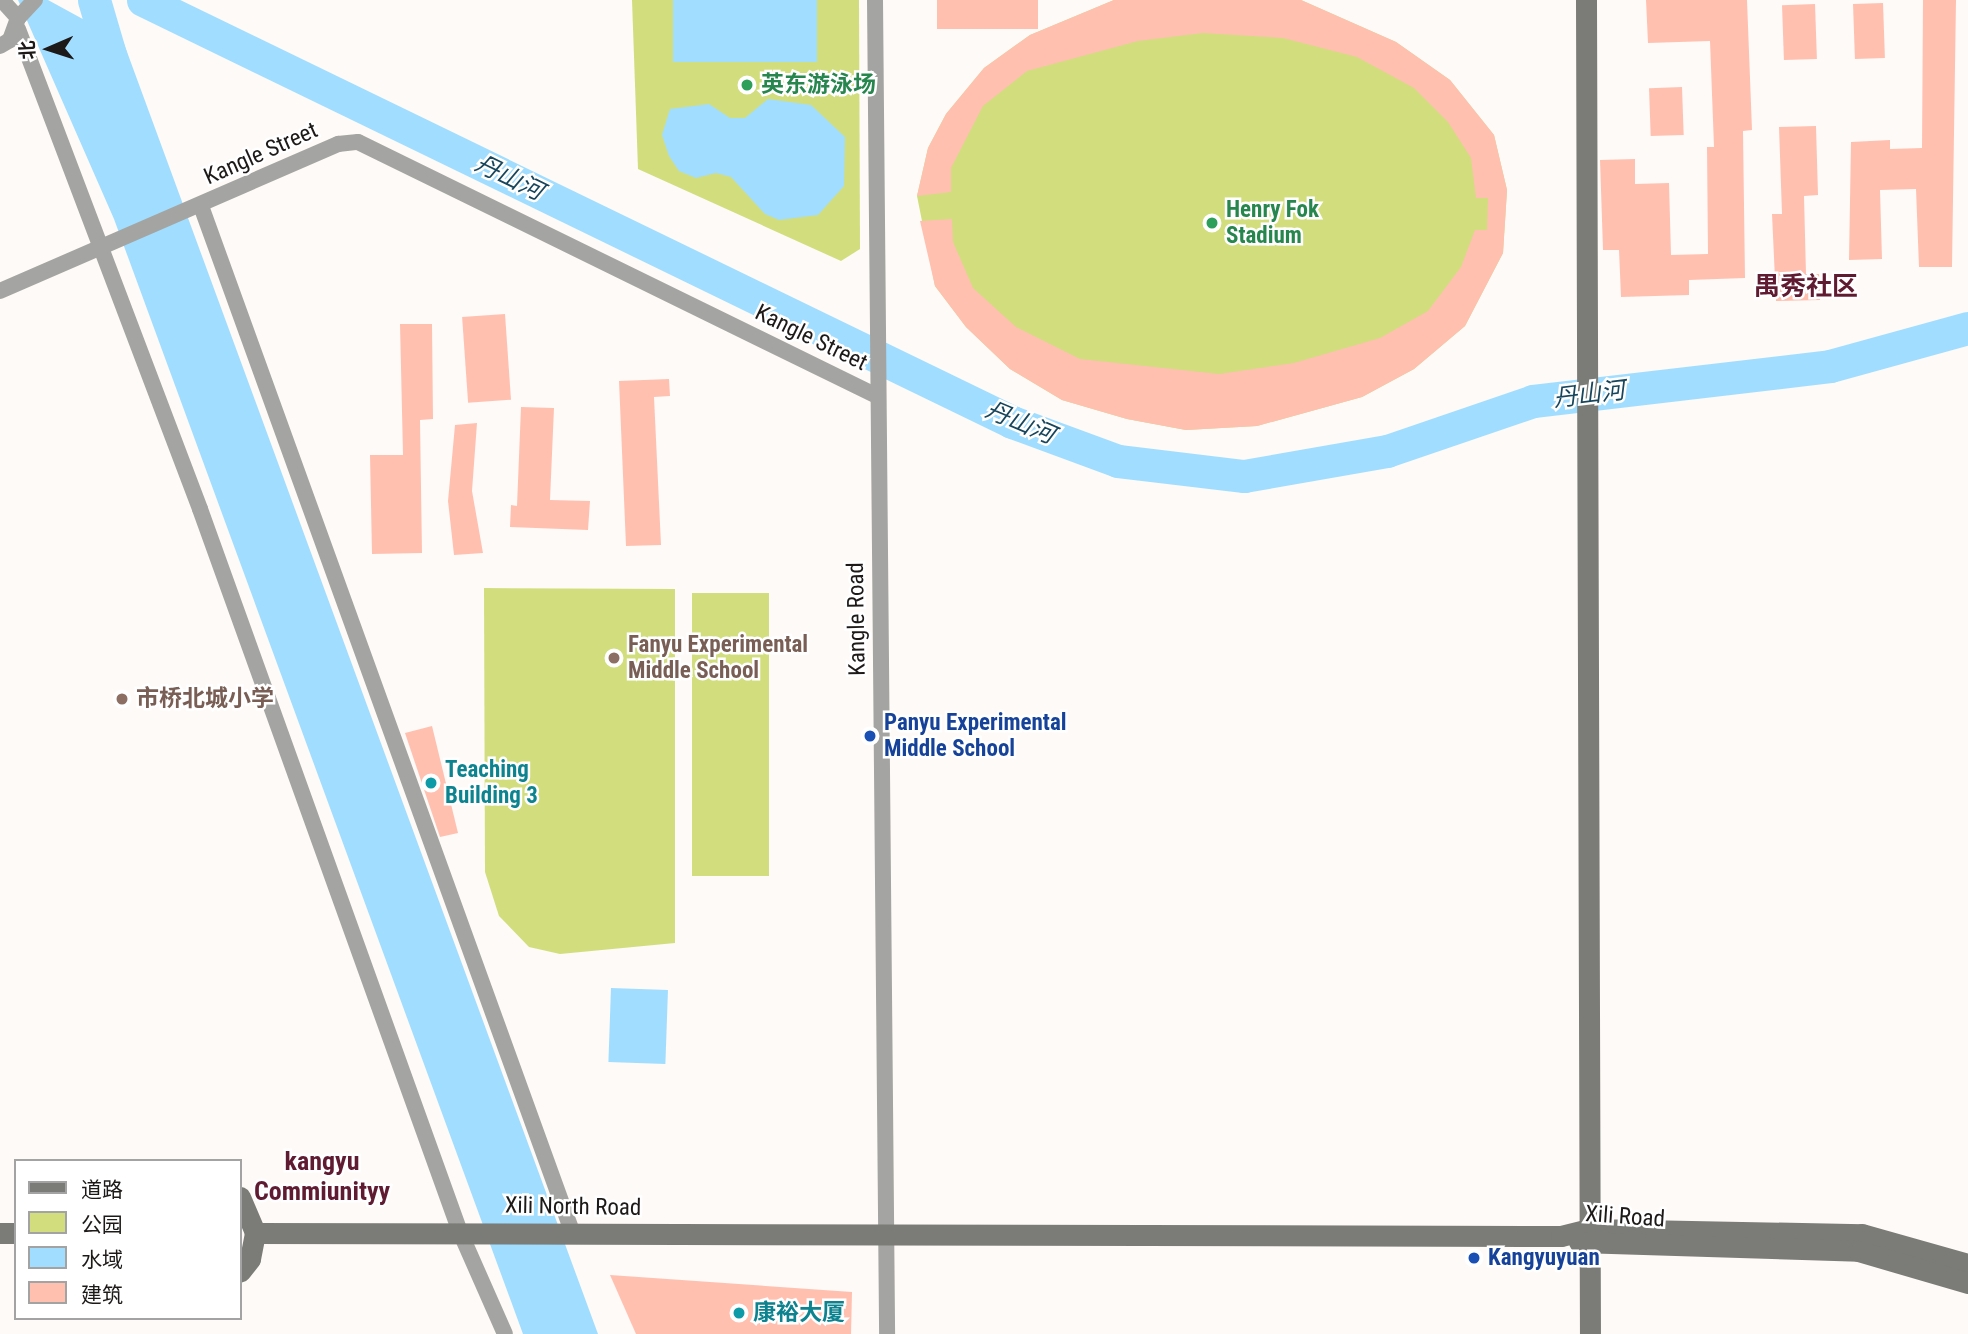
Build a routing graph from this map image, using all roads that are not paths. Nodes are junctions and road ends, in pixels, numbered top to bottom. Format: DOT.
graph roads {
  1 [pos="2,0"];
  2 [pos="35,0"];
  3 [pos="876,0"];
  4 [pos="1586,0"];
  5 [pos="18,23"];
  6 [pos="0,46"];
  7 [pos="201,206"];
  8 [pos="108,245"];
  9 [pos="0,290"];
  10 [pos="877,396"];
  11 [pos="242,1202"];
  12 [pos="460,1232"];
  13 [pos="255,1233"];
  14 [pos="573,1234"];
  15 [pos="1560,1236"];
  16 [pos="1591,1237"];
  17 [pos="889,1238"];
  18 [pos="1968,1264"];
  19 [pos="242,1269"];
  20 [pos="1968,1283"];
  21 [pos="505,1334"];
  22 [pos="887,1334"];
  23 [pos="1590,1334"];
  1 -- 5 [label="street"];
  2 -- 5 [label="street"];
  3 -- 10 [label="street, Kangle Road"];
  4 -- 16 [label="street"];
  5 -- 6 [label="street"];
  5 -- 8 [label="street"];
  7 -- 8 [label="street, Kangle Street"];
  7 -- 10 [label="street, Kangle Street"];
  7 -- 14 [label="street"];
  8 -- 9 [label="street, Kangle Street"];
  8 -- 12 [label="street"];
  10 -- 17 [label="street, Kangle Road"];
  11 -- 13 [label="street"];
  12 -- 13 [label="street, Xili North Road"];
  12 -- 14 [label="street, Xili North Road"];
  12 -- 21 [label="street"];
  13 -- 19 [label="street"];
  14 -- 17 [label="street, Xili North Road"];
  15 -- 16 [label="street, Xili Road"];
  15 -- 17 [label="street, Xili North Road"];
  16 -- 18 [label="street, Xili Road"];
  16 -- 20 [label="street, Xili Road"];
  16 -- 23 [label="street"];
  17 -- 22 [label="street, Kangle Road"];
}
